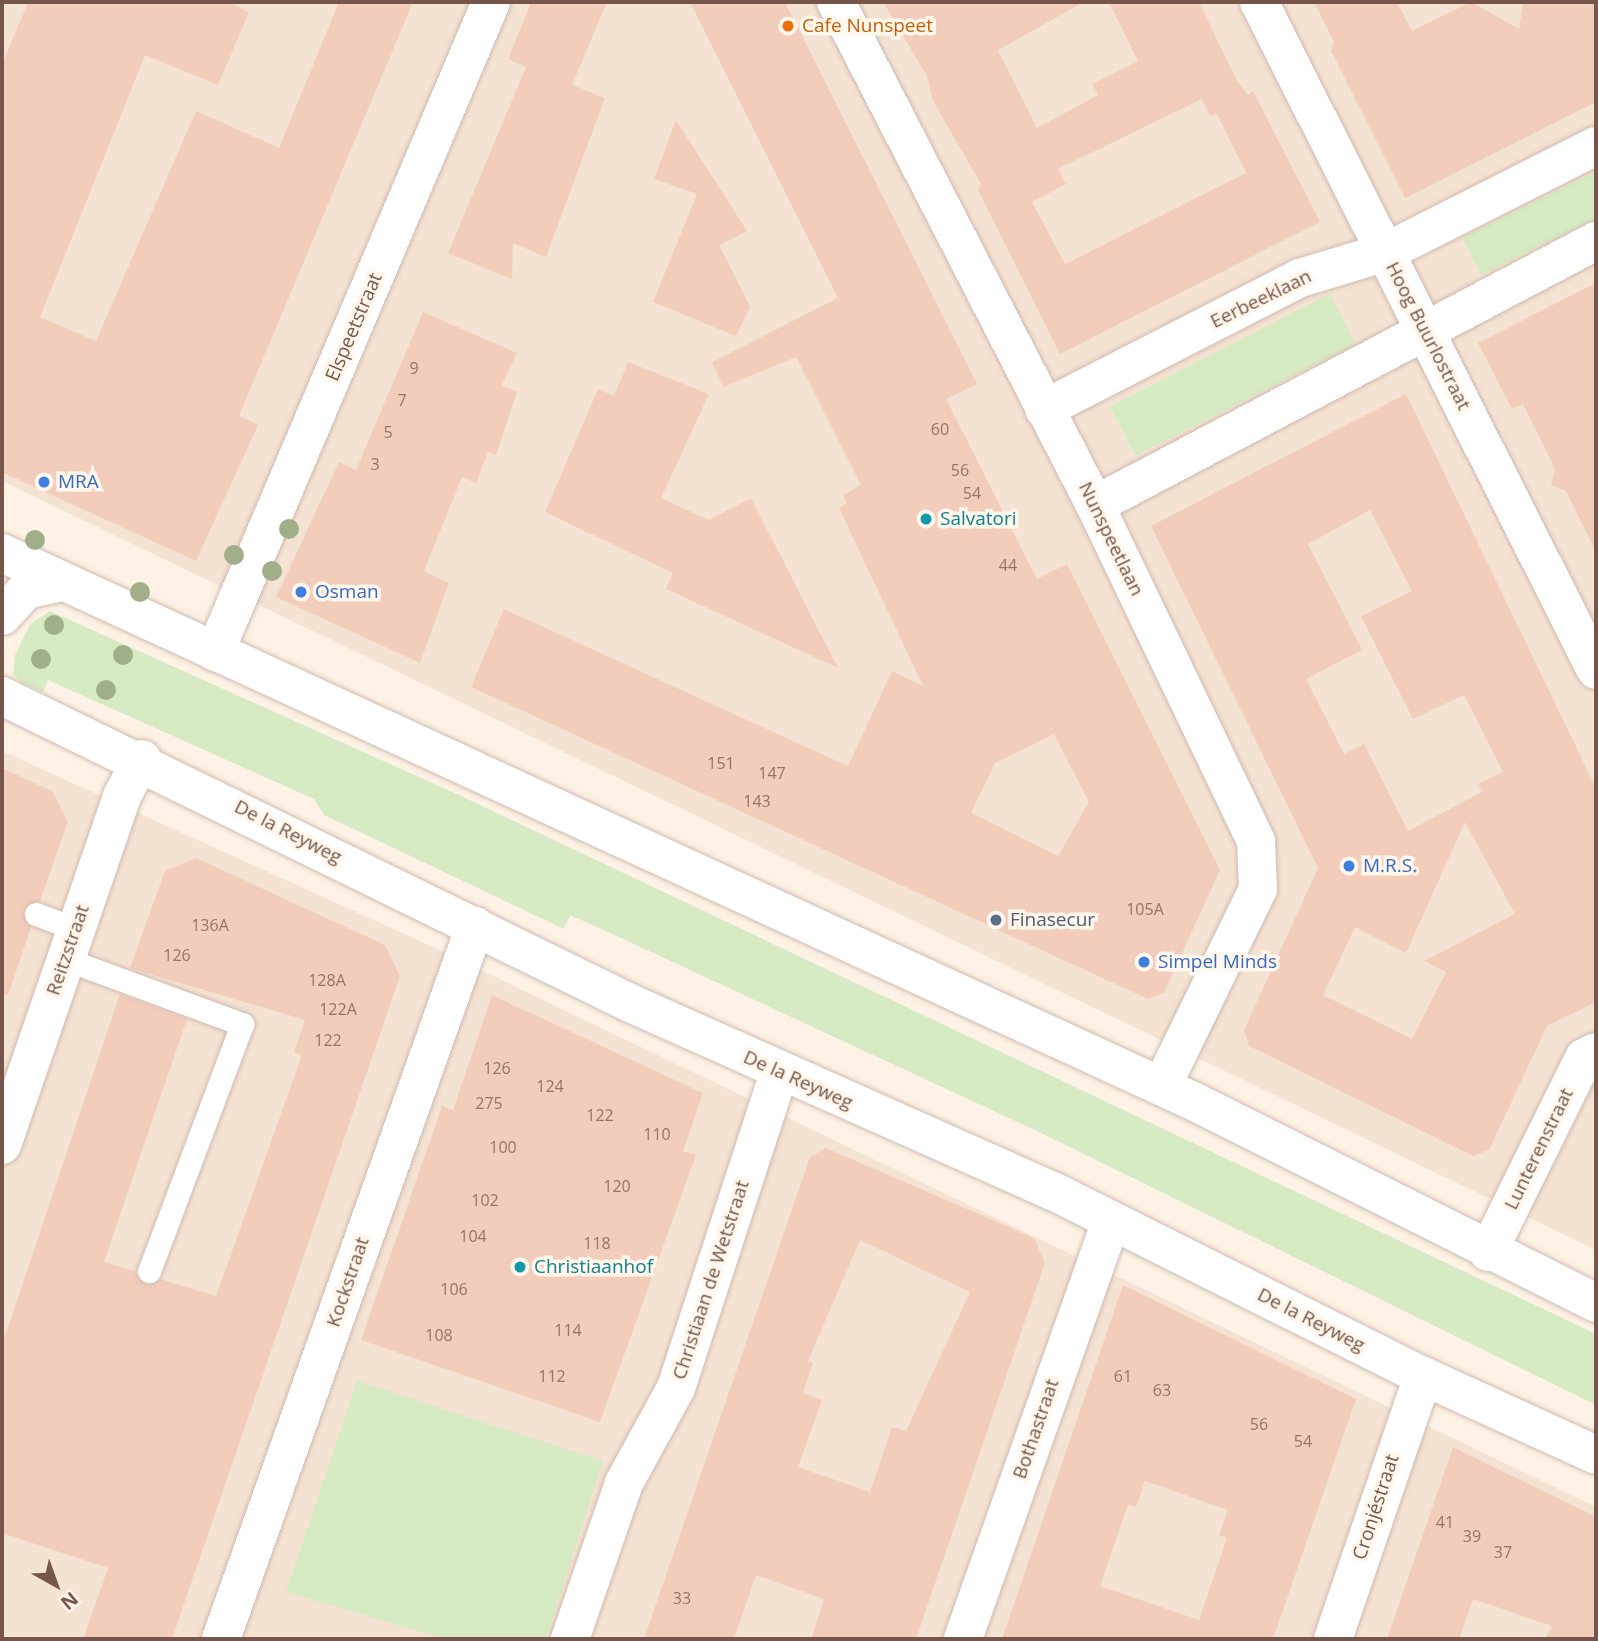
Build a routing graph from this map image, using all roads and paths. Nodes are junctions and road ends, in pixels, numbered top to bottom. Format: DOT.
graph roads {
  1 [pos="491,2"];
  2 [pos="836,2"];
  3 [pos="1259,2"];
  4 [pos="1596,146"];
  5 [pos="1596,242"];
  6 [pos="1386,252"];
  7 [pos="1424,327"];
  8 [pos="1045,409"];
  9 [pos="1095,505"];
  10 [pos="2,553"];
  11 [pos="60,582"];
  12 [pos="2,615"];
  13 [pos="215,652"];
  14 [pos="1596,670"];
  15 [pos="2,696"];
  16 [pos="142,759"];
  17 [pos="36,914"];
  18 [pos="470,942"];
  19 [pos="70,944"];
  20 [pos="1596,1052"];
  21 [pos="779,1073"];
  22 [pos="1162,1086"];
  23 [pos="2,1145"];
  24 [pos="1111,1220"];
  25 [pos="1488,1252"];
  26 [pos="149,1270"];
  27 [pos="1596,1303"];
  28 [pos="1423,1377"];
  29 [pos="1596,1455"];
  30 [pos="221,1639"];
  31 [pos="570,1639"];
  32 [pos="963,1639"];
  33 [pos="1333,1639"];
  1 -- 13 [label="street, Elspeetstraat"];
  2 -- 8 [label="street, Nunspeetlaan"];
  3 -- 6 [label="street, Hoog Buurlostraat"];
  4 -- 6 [label="street, Eerbeeklaan"];
  5 -- 7 [label="street"];
  6 -- 7 [label="street, Hoog Buurlostraat"];
  6 -- 8 [label="street, Eerbeeklaan"];
  7 -- 9 [label="street"];
  7 -- 14 [label="street, Hoog Buurlostraat"];
  8 -- 9 [label="street, Nunspeetlaan"];
  9 -- 22 [label="street, Nunspeetlaan"];
  10 -- 11 [label="street"];
  11 -- 12 [label="street"];
  11 -- 13 [label="street"];
  13 -- 22 [label="street"];
  15 -- 16 [label="street, De la Reyweg"];
  16 -- 18 [label="street, De la Reyweg"];
  16 -- 19 [label="street, Reitzstraat"];
  17 -- 19 [label="lane"];
  18 -- 21 [label="street, De la Reyweg"];
  18 -- 30 [label="street, Kockstraat"];
  19 -- 23 [label="street, Reitzstraat"];
  19 -- 26 [label="lane"];
  20 -- 25 [label="street, Lunterenstraat"];
  21 -- 24 [label="street, De la Reyweg"];
  21 -- 31 [label="street, Christiaan de Wetstraat"];
  22 -- 25 [label="street"];
  24 -- 28 [label="street, De la Reyweg"];
  24 -- 32 [label="street, Bothastraat"];
  25 -- 27 [label="street"];
  28 -- 29 [label="street, De la Reyweg"];
  28 -- 33 [label="street, Cronjéstraat"];
}
